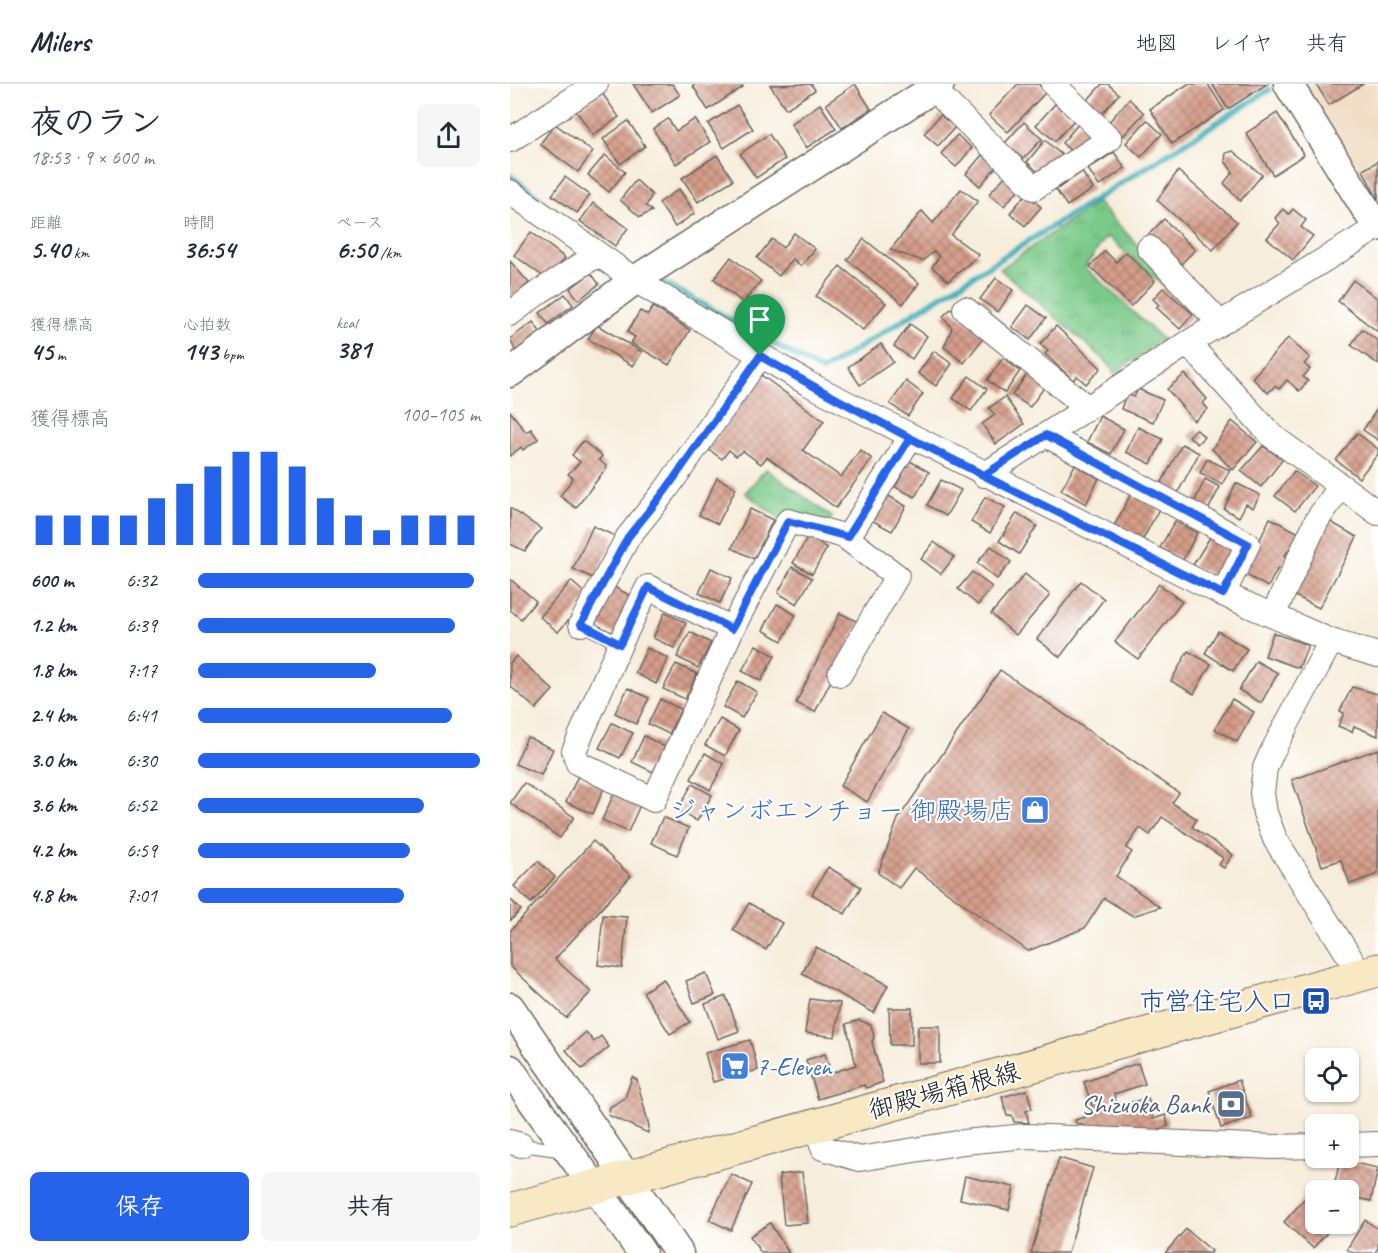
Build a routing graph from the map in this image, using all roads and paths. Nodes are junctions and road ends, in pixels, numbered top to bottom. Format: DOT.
graph roads {
  1 [pos="596,84"];
  2 [pos="1053,84"];
  3 [pos="1288,84"];
  4 [pos="937,86"];
  5 [pos="510,140"];
  6 [pos="510,192"];
  7 [pos="1378,227"];
  8 [pos="1149,248"];
  9 [pos="597,255"];
  10 [pos="635,280"];
  11 [pos="965,309"];
  12 [pos="510,314"];
  13 [pos="1220,323"];
  14 [pos="1188,344"];
  15 [pos="760,356"];
  16 [pos="510,373"];
  17 [pos="1088,408"];
  18 [pos="1046,435"];
  19 [pos="910,438"];
  20 [pos="984,475"];
  21 [pos="1341,486"];
  22 [pos="1378,513"];
  23 [pos="844,536"];
  24 [pos="1223,594"];
  25 [pos="1273,615"];
  26 [pos="581,624"];
  27 [pos="732,629"];
  28 [pos="1330,641"];
  29 [pos="620,644"];
  30 [pos="1378,655"];
  31 [pos="840,674"];
  32 [pos="1370,973"];
  33 [pos="510,1007"];
  34 [pos="510,1069"];
  35 [pos="815,1125"];
  36 [pos="516,1143"];
  37 [pos="1378,1144"];
  38 [pos="1359,1145"];
  39 [pos="1305,1146"];
  40 [pos="566,1151"];
  41 [pos="626,1176"];
  42 [pos="595,1186"];
  43 [pos="510,1210"];
  44 [pos="642,1253"];
  45 [pos="679,1253"];
  1 -- 5 [label="street"];
  2 -- 4 [label="street"];
  3 -- 7 [label="street"];
  4 -- 10 [label="street"];
  6 -- 9 [label="street"];
  7 -- 13 [label="street"];
  8 -- 13 [label="street"];
  9 -- 10 [label="street"];
  9 -- 12 [label="street"];
  10 -- 15 [label="street"];
  10 -- 16 [label="street"];
  11 -- 17 [label="street"];
  13 -- 14 [label="street"];
  14 -- 17 [label="street"];
  14 -- 21 [label="street"];
  15 -- 19 [label="street"];
  15 -- 26 [label="street"];
  17 -- 18 [label="street"];
  18 -- 20 [label="street"];
  18 -- 24 [label="street"];
  19 -- 20 [label="street"];
  19 -- 23 [label="street"];
  20 -- 24 [label="street"];
  21 -- 22 [label="street"];
  21 -- 25 [label="street"];
  23 -- 27 [label="street"];
  23 -- 31 [label="street"];
  24 -- 25 [label="street"];
  25 -- 28 [label="street"];
  26 -- 29 [label="lane"];
  27 -- 29 [label="street"];
  27 -- 29 [label="street"];
  28 -- 30 [label="street"];
  28 -- 32 [label="street"];
  32 -- 35 [label="main road, 御殿場箱根線"];
  33 -- 41 [label="street"];
  34 -- 40 [label="street"];
  35 -- 39 [label="street"];
  35 -- 41 [label="main road, 御殿場箱根線"];
  36 -- 40 [label="lane"];
  37 -- 38 [label="street"];
  40 -- 42 [label="street"];
  41 -- 42 [label="main road, 御殿場箱根線"];
  41 -- 45 [label="street"];
  42 -- 43 [label="main road, 御殿場箱根線"];
  42 -- 44 [label="street"];
}
